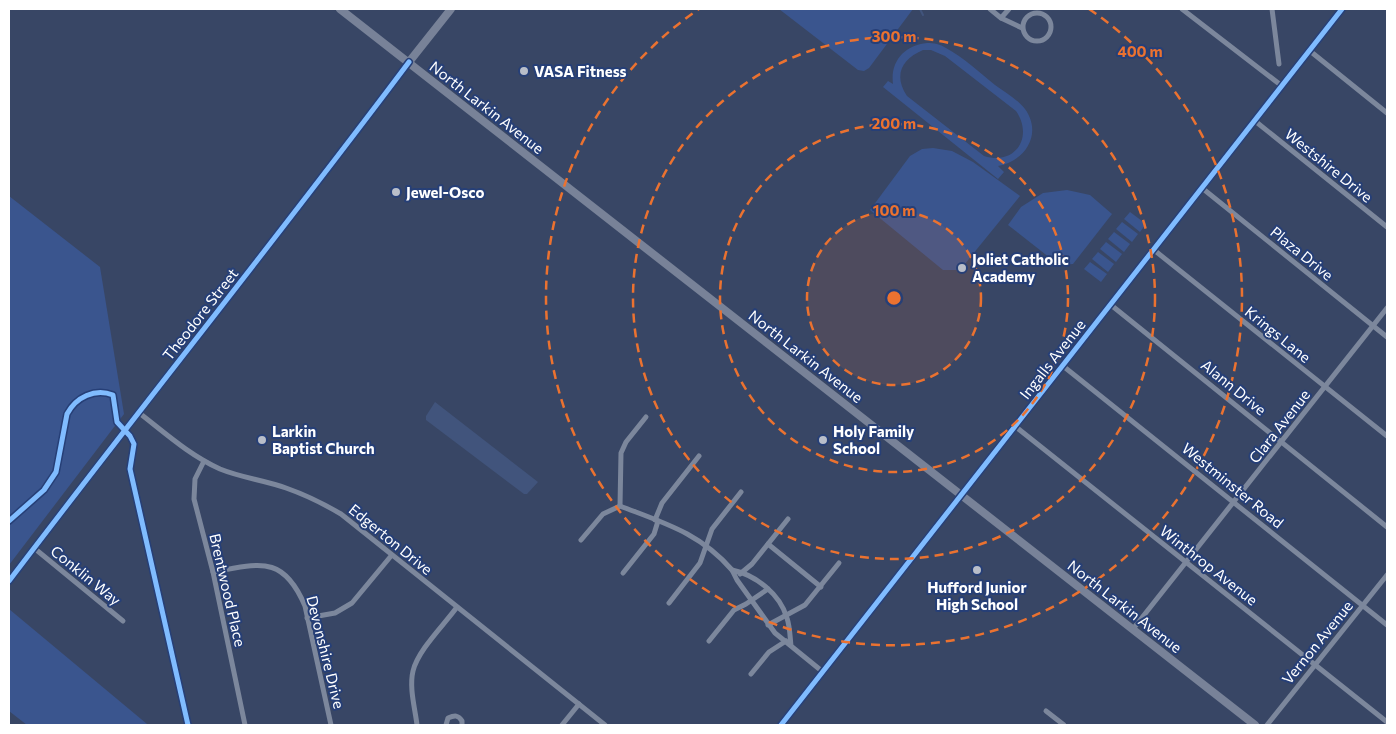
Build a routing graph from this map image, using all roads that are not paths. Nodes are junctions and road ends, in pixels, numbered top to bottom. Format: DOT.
graph roads {
  1 [pos="340,9"];
  2 [pos="450,9"];
  3 [pos="990,9"];
  4 [pos="1009,9"];
  5 [pos="1182,9"];
  6 [pos="1272,9"];
  7 [pos="1342,9"];
  8 [pos="1001,18"];
  9 [pos="1022,28"];
  10 [pos="1310,51"];
  11 [pos="409,62"];
  12 [pos="1278,64"];
  13 [pos="1282,86"];
  14 [pos="1387,113"];
  15 [pos="1255,121"];
  16 [pos="1202,188"];
  17 [pos="1387,228"];
  18 [pos="1154,250"];
  19 [pos="1111,305"];
  20 [pos="1387,308"];
  21 [pos="1373,326"];
  22 [pos="1387,337"];
  23 [pos="1063,366"];
  24 [pos="1325,387"];
  25 [pos="138,412"];
  26 [pos="646,416"];
  27 [pos="1016,427"];
  28 [pos="1387,436"];
  29 [pos="1282,442"];
  30 [pos="699,456"];
  31 [pos="204,461"];
  32 [pos="741,492"];
  33 [pos="962,496"];
  34 [pos="1234,502"];
  35 [pos="620,506"];
  36 [pos="788,519"];
  37 [pos="657,520"];
  38 [pos="1387,527"];
  39 [pos="582,540"];
  40 [pos="768,544"];
  41 [pos="706,546"];
  42 [pos="34,548"];
  43 [pos="391,556"];
  44 [pos="1186,562"];
  45 [pos="840,563"];
  46 [pos="732,570"];
  47 [pos="212,572"];
  48 [pos="743,572"];
  49 [pos="623,573"];
  50 [pos="1387,575"];
  51 [pos="735,577"];
  52 [pos="9,581"];
  53 [pos="821,586"];
  54 [pos="768,589"];
  55 [pos="752,600"];
  56 [pos="669,603"];
  57 [pos="1363,606"];
  58 [pos="457,607"];
  59 [pos="787,616"];
  60 [pos="307,618"];
  61 [pos="123,621"];
  62 [pos="768,625"];
  63 [pos="1387,625"];
  64 [pos="1133,630"];
  65 [pos="790,638"];
  66 [pos="709,641"];
  67 [pos="784,642"];
  68 [pos="791,646"];
  69 [pos="1315,664"];
  70 [pos="823,672"];
  71 [pos="751,674"];
  72 [pos="579,704"];
  73 [pos="1046,711"];
  74 [pos="1387,722"];
  75 [pos="245,725"];
  76 [pos="330,725"];
  77 [pos="417,725"];
  78 [pos="439,725"];
  79 [pos="446,725"];
  80 [pos="462,725"];
  81 [pos="562,725"];
  82 [pos="605,725"];
  83 [pos="781,725"];
  84 [pos="1064,725"];
  85 [pos="1255,725"];
  86 [pos="1266,725"];
  1 -- 11 [label="main road, North Larkin Avenue"];
  2 -- 11 [label="main road, Theodore Street"];
  3 -- 8 [label="street"];
  4 -- 8 [label="street"];
  5 -- 13 [label="street"];
  6 -- 12 [label="street"];
  7 -- 10 [label="street, Ingalls Avenue"];
  8 -- 9 [label="street"];
  9 -- 9 [label="street"];
  10 -- 13 [label="street, Ingalls Avenue"];
  10 -- 14 [label="street"];
  11 -- 25 [label="street, Theodore Street"];
  11 -- 33 [label="main road, North Larkin Avenue"];
  13 -- 15 [label="street, Ingalls Avenue"];
  15 -- 16 [label="street, Ingalls Avenue"];
  15 -- 17 [label="street, Westshire Drive"];
  16 -- 18 [label="street, Ingalls Avenue"];
  16 -- 21 [label="street, Plaza Drive"];
  18 -- 19 [label="street, Ingalls Avenue"];
  18 -- 24 [label="street, Krings Lane"];
  19 -- 23 [label="street, Ingalls Avenue"];
  19 -- 29 [label="street, Alann Drive"];
  20 -- 21 [label="street, Clara Avenue"];
  21 -- 22 [label="street, Plaza Drive"];
  21 -- 24 [label="street, Clara Avenue"];
  23 -- 27 [label="street, Ingalls Avenue"];
  23 -- 34 [label="street, Westminster Road"];
  24 -- 28 [label="street, Krings Lane"];
  24 -- 29 [label="street, Clara Avenue"];
  25 -- 31 [label="street, Edgerton Drive"];
  25 -- 42 [label="street, Theodore Street"];
  26 -- 35 [label="street"];
  27 -- 33 [label="street, Ingalls Avenue"];
  27 -- 44 [label="street, Winthrop Avenue"];
  29 -- 34 [label="street, Clara Avenue"];
  29 -- 38 [label="street, Alann Drive"];
  30 -- 37 [label="street"];
  31 -- 43 [label="street, Edgerton Drive"];
  31 -- 47 [label="street, Brentwood Place"];
  32 -- 41 [label="street"];
  33 -- 64 [label="main road, North Larkin Avenue"];
  33 -- 70 [label="street, Ingalls Avenue"];
  34 -- 44 [label="street, Clara Avenue"];
  34 -- 57 [label="street, Westminster Road"];
  35 -- 37 [label="street"];
  35 -- 39 [label="street"];
  36 -- 40 [label="street"];
  37 -- 41 [label="street"];
  37 -- 49 [label="street"];
  40 -- 48 [label="street"];
  40 -- 53 [label="street"];
  41 -- 46 [label="street"];
  41 -- 56 [label="street"];
  42 -- 52 [label="street, Theodore Street"];
  42 -- 61 [label="street, Conklin Way"];
  43 -- 58 [label="street, Edgerton Drive"];
  43 -- 60 [label="street"];
  44 -- 64 [label="street, Clara Avenue"];
  44 -- 69 [label="street, Winthrop Avenue"];
  45 -- 53 [label="street"];
  46 -- 48 [label="street"];
  46 -- 51 [label="street"];
  47 -- 60 [label="street, Devonshire Drive"];
  47 -- 75 [label="street, Brentwood Place"];
  48 -- 51 [label="street"];
  48 -- 54 [label="street"];
  50 -- 57 [label="street, Vernon Avenue"];
  51 -- 55 [label="street"];
  53 -- 59 [label="street"];
  54 -- 55 [label="street"];
  54 -- 59 [label="street"];
  55 -- 62 [label="street"];
  55 -- 66 [label="street"];
  57 -- 63 [label="street, Westminster Road"];
  57 -- 69 [label="street, Vernon Avenue"];
  58 -- 72 [label="street, Edgerton Drive"];
  58 -- 77 [label="street"];
  59 -- 62 [label="street"];
  59 -- 65 [label="street"];
  60 -- 76 [label="street, Devonshire Drive"];
  62 -- 67 [label="street"];
  64 -- 85 [label="main road, North Larkin Avenue"];
  65 -- 67 [label="street"];
  65 -- 68 [label="street"];
  67 -- 68 [label="street"];
  67 -- 71 [label="street"];
  68 -- 70 [label="street"];
  69 -- 74 [label="street, Winthrop Avenue"];
  69 -- 86 [label="street, Vernon Avenue"];
  70 -- 83 [label="street, Ingalls Avenue"];
  72 -- 81 [label="street"];
  72 -- 82 [label="street, Edgerton Drive"];
  73 -- 84 [label="street"];
  78 -- 79 [label="street"];
  79 -- 80 [label="street"];
}
